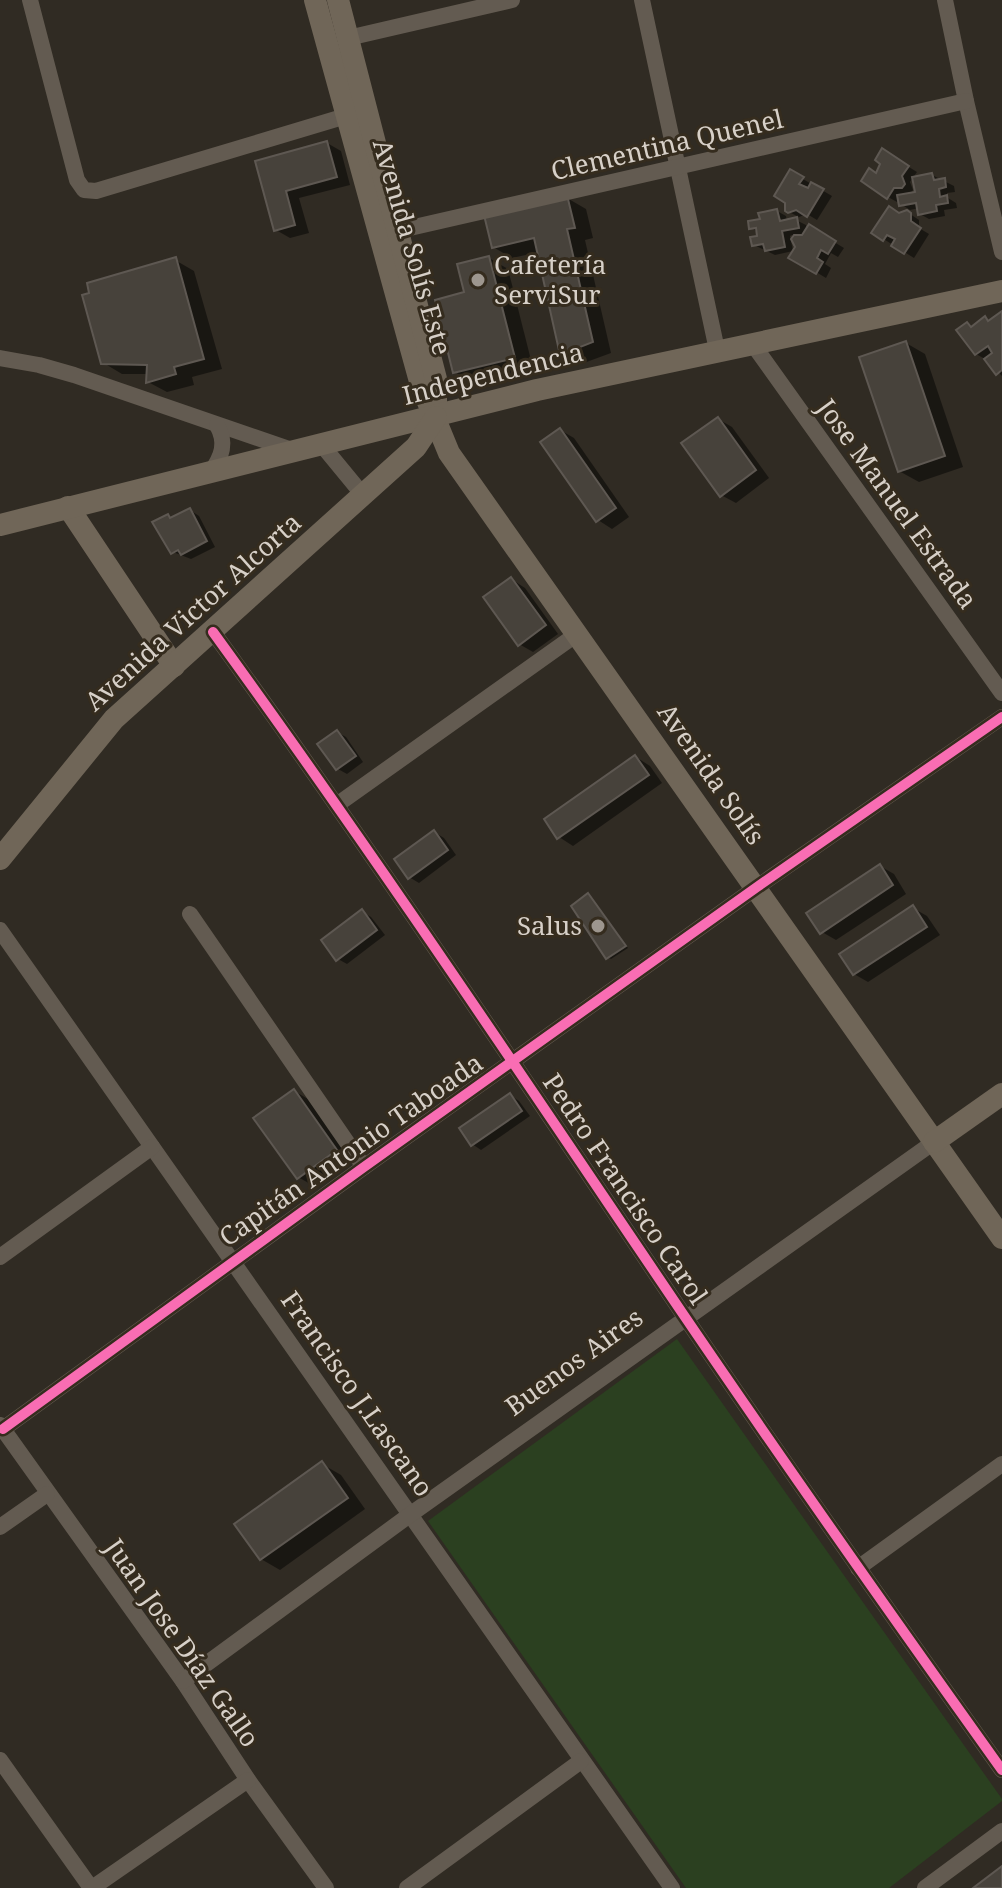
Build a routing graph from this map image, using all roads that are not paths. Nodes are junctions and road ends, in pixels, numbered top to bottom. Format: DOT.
graph roads {
  1 [pos="30,0"];
  2 [pos="315,0"];
  3 [pos="338,0"];
  4 [pos="512,0"];
  5 [pos="642,0"];
  6 [pos="945,0"];
  7 [pos="348,38"];
  8 [pos="966,101"];
  9 [pos="356,113"];
  10 [pos="679,166"];
  11 [pos="388,233"];
  12 [pos="1002,252"];
  13 [pos="1002,291"];
  14 [pos="752,343"];
  15 [pos="717,350"];
  16 [pos="0,358"];
  17 [pos="436,417"];
  18 [pos="217,425"];
  19 [pos="321,444"];
  20 [pos="295,451"];
  21 [pos="211,472"];
  22 [pos="363,495"];
  23 [pos="68,507"];
  24 [pos="0,525"];
  25 [pos="213,632"];
  26 [pos="577,634"];
  27 [pos="174,666"];
  28 [pos="1002,693"];
  29 [pos="1002,717"];
  30 [pos="338,804"];
  31 [pos="0,859"];
  32 [pos="757,887"];
  33 [pos="190,914"];
  34 [pos="0,930"];
  35 [pos="513,1062"];
  36 [pos="1002,1094"];
  37 [pos="934,1142"];
  38 [pos="152,1147"];
  39 [pos="364,1167"];
  40 [pos="1002,1238"];
  41 [pos="0,1257"];
  42 [pos="234,1260"];
  43 [pos="685,1317"];
  44 [pos="1,1427"];
  45 [pos="1002,1464"];
  46 [pos="47,1494"];
  47 [pos="411,1514"];
  48 [pos="0,1527"];
  49 [pos="858,1568"];
  50 [pos="183,1681"];
  51 [pos="0,1760"];
  52 [pos="581,1761"];
  53 [pos="1002,1770"];
  54 [pos="248,1780"];
  55 [pos="1002,1831"];
  56 [pos="91,1888"];
  57 [pos="326,1888"];
  58 [pos="407,1888"];
  59 [pos="672,1888"];
  60 [pos="925,1888"];
  1 -- 9 [label="street"];
  2 -- 9 [label="main road, Avenida Solís Este"];
  3 -- 7 [label="main road, Avenida Solís Este"];
  4 -- 7 [label="street"];
  5 -- 10 [label="street"];
  6 -- 8 [label="street"];
  7 -- 9 [label="main road, Avenida Solís Este"];
  8 -- 10 [label="street, Clementina Quenel"];
  8 -- 12 [label="street"];
  9 -- 11 [label="main road, Avenida Solís Este"];
  10 -- 11 [label="street, Clementina Quenel"];
  10 -- 15 [label="street"];
  11 -- 17 [label="main road, Avenida Solís Este"];
  13 -- 14 [label="main road, Independencia"];
  14 -- 15 [label="main road, Independencia"];
  14 -- 28 [label="street, Jose Manuel Estrada"];
  15 -- 17 [label="main road, Independencia"];
  16 -- 18 [label="street"];
  17 -- 19 [label="main road, Independencia"];
  17 -- 22 [label="main road, Avenida Victor Alcorta"];
  17 -- 26 [label="main road, Avenida Solís"];
  18 -- 20 [label="street"];
  18 -- 21 [label="street"];
  19 -- 20 [label="main road, Independencia"];
  19 -- 22 [label="street"];
  20 -- 21 [label="main road, Independencia"];
  21 -- 23 [label="main road, Independencia"];
  22 -- 25 [label="main road, Avenida Victor Alcorta"];
  23 -- 24 [label="main road, Independencia"];
  23 -- 27 [label="main road"];
  25 -- 27 [label="main road, Avenida Victor Alcorta"];
  25 -- 30 [label="street, Pedro Francisco Carol"];
  26 -- 30 [label="street"];
  26 -- 32 [label="main road, Avenida Solís"];
  27 -- 31 [label="main road, Avenida Victor Alcorta"];
  29 -- 32 [label="street, Capitán Antonio Taboada"];
  30 -- 35 [label="street, Pedro Francisco Carol"];
  32 -- 35 [label="street, Capitán Antonio Taboada"];
  32 -- 37 [label="main road, Avenida Solís"];
  33 -- 39 [label="street"];
  34 -- 38 [label="street, Francisco J.Lascano"];
  35 -- 39 [label="street, Capitán Antonio Taboada"];
  35 -- 43 [label="street, Pedro Francisco Carol"];
  36 -- 37 [label="main road, Buenos Aires"];
  37 -- 40 [label="main road, Avenida Solís"];
  37 -- 43 [label="street, Buenos Aires"];
  38 -- 41 [label="street"];
  38 -- 42 [label="street, Francisco J.Lascano"];
  39 -- 42 [label="street, Capitán Antonio Taboada"];
  42 -- 44 [label="street, Capitán Antonio Taboada"];
  42 -- 47 [label="street, Francisco J.Lascano"];
  43 -- 47 [label="street, Buenos Aires"];
  43 -- 49 [label="street, Pedro Francisco Carol"];
  44 -- 46 [label="street, Juan Jose Díaz Gallo"];
  45 -- 49 [label="street"];
  46 -- 48 [label="street"];
  46 -- 50 [label="street, Juan Jose Díaz Gallo"];
  47 -- 50 [label="street, Buenos Aires"];
  47 -- 52 [label="street, Francisco J.Lascano"];
  49 -- 53 [label="street, Pedro Francisco Carol"];
  50 -- 54 [label="street, Juan Jose Díaz Gallo"];
  51 -- 56 [label="street"];
  52 -- 58 [label="street"];
  52 -- 59 [label="street, Francisco J.Lascano"];
  54 -- 56 [label="street"];
  54 -- 57 [label="street, Juan Jose Díaz Gallo"];
  55 -- 60 [label="street"];
}
